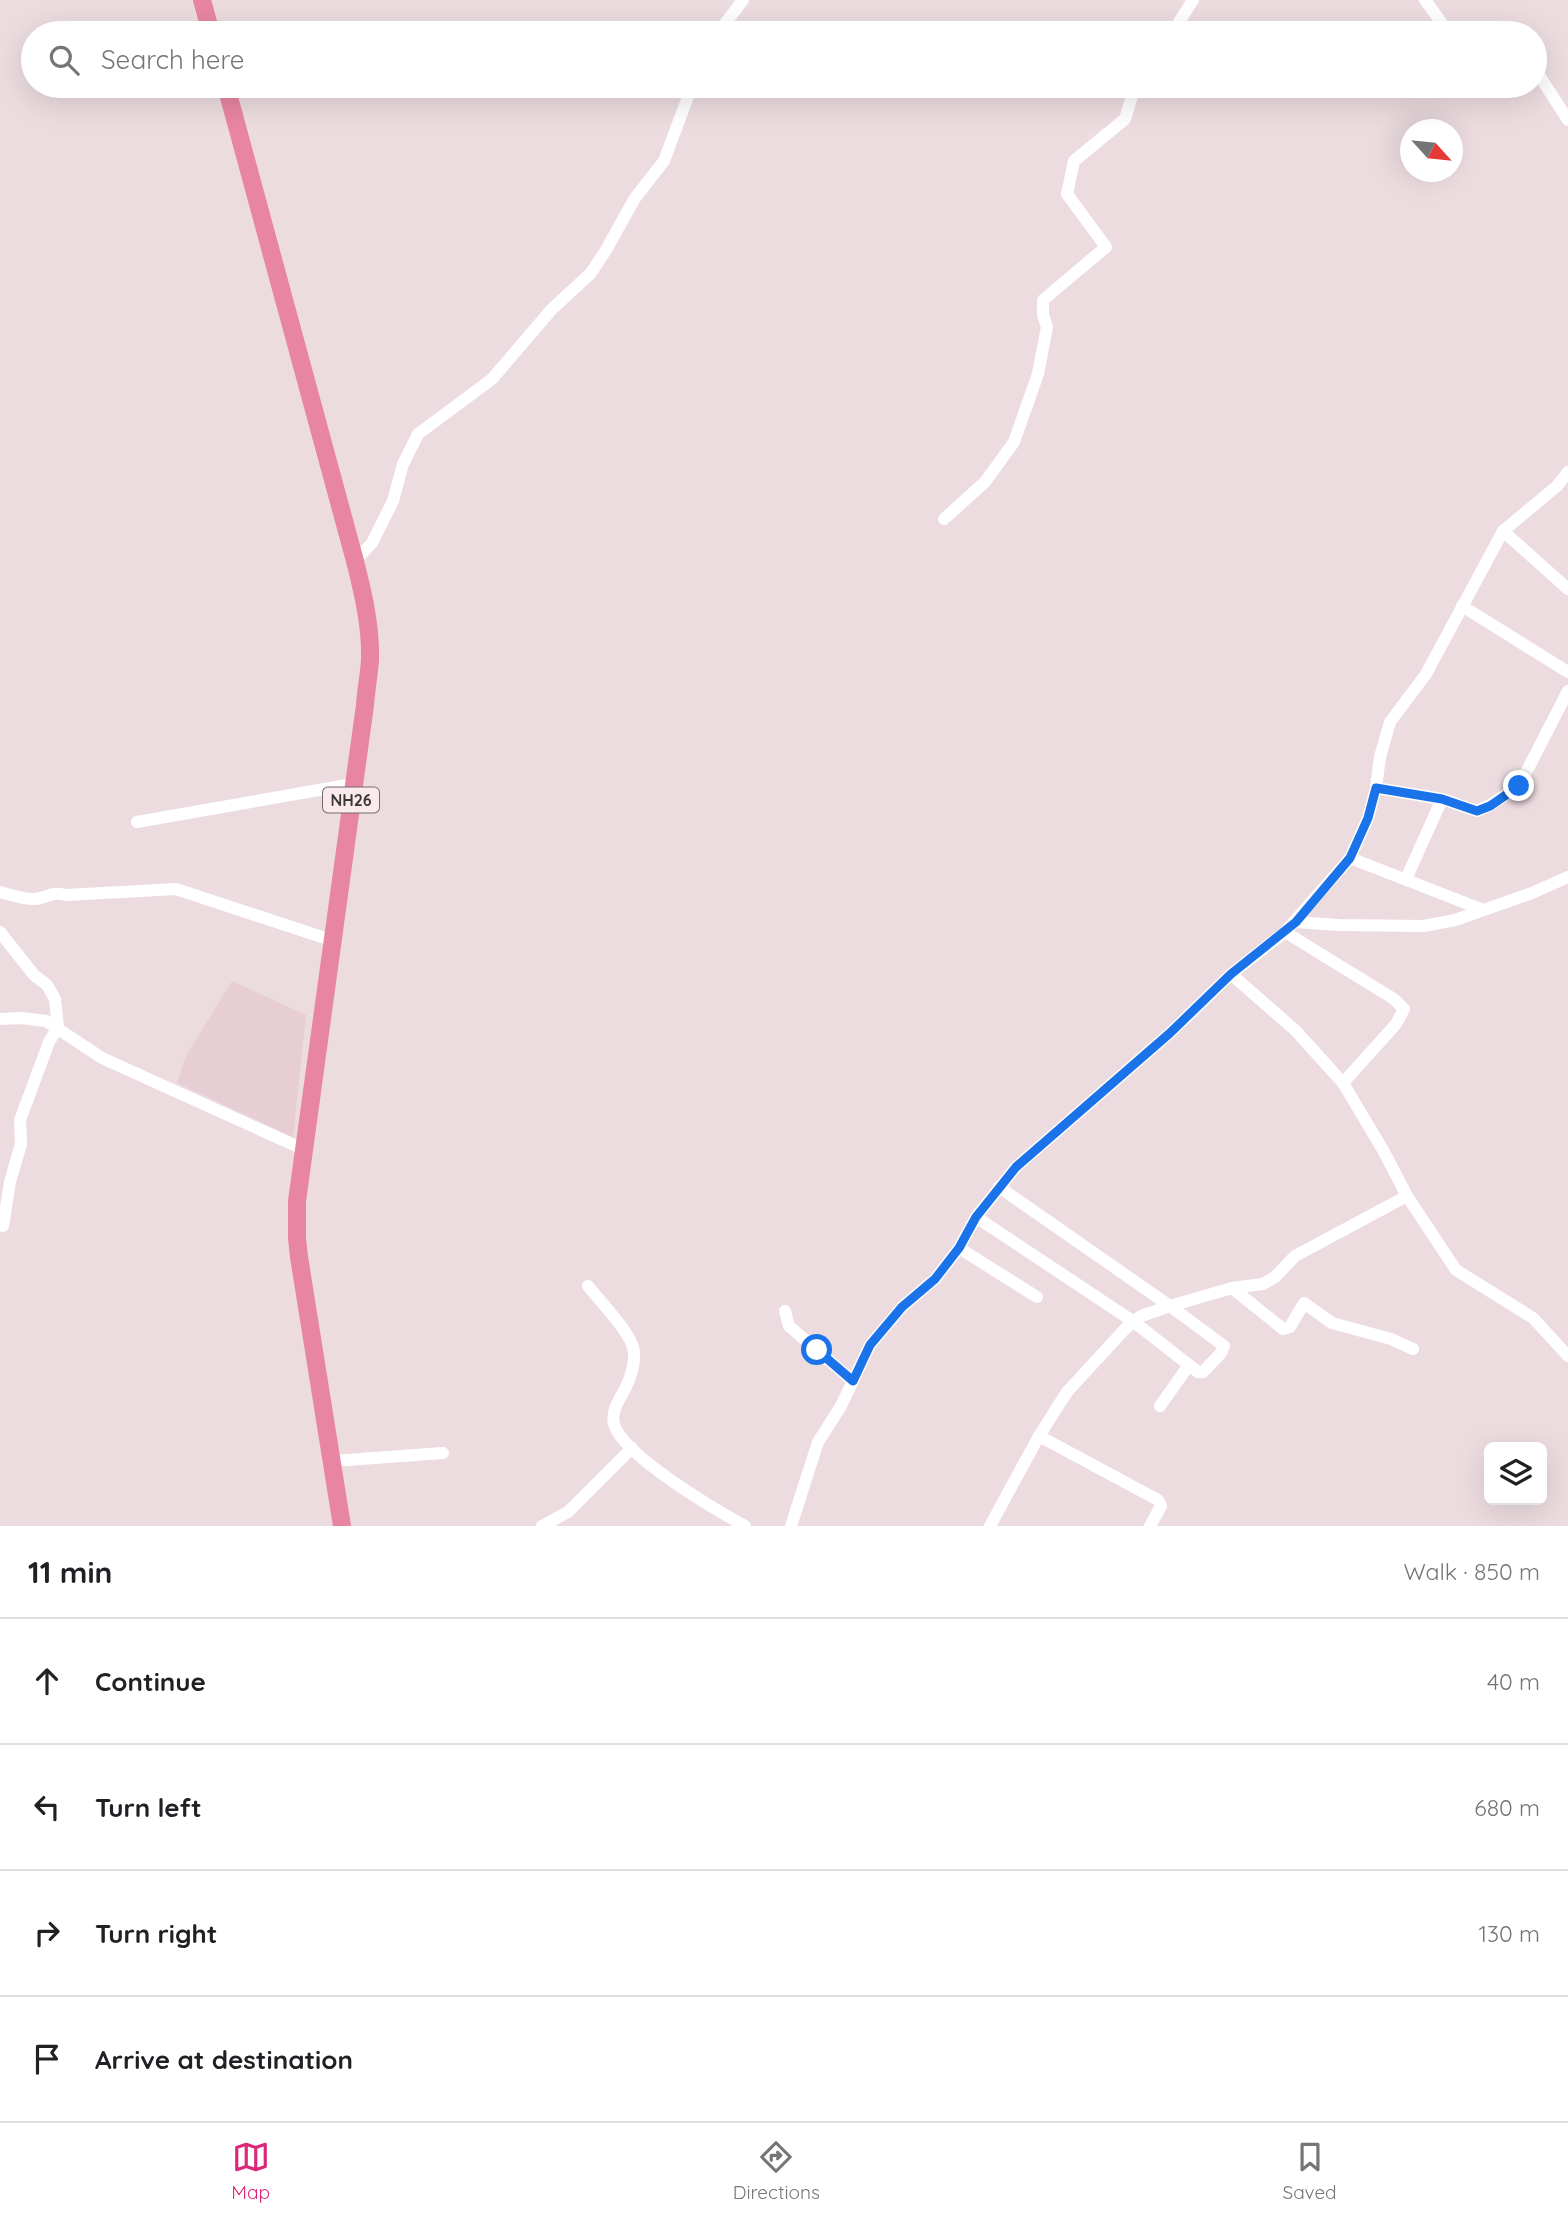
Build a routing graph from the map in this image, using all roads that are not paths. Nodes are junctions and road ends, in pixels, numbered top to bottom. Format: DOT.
graph roads {
  1 [pos="202,0"];
  2 [pos="743,0"];
  3 [pos="1193,0"];
  4 [pos="1425,0"];
  5 [pos="208,21"];
  6 [pos="727,21"];
  7 [pos="1180,21"];
  8 [pos="1440,21"];
  9 [pos="1547,88"];
  10 [pos="229,98"];
  11 [pos="688,98"];
  12 [pos="1131,98"];
  13 [pos="1568,120"];
  14 [pos="1568,472"];
  15 [pos="944,519"];
  16 [pos="1503,531"];
  17 [pos="355,561"];
  18 [pos="1568,589"];
  19 [pos="1462,606"];
  20 [pos="1568,672"];
  21 [pos="1568,691"];
  22 [pos="353,783"];
  23 [pos="1376,788"];
  24 [pos="1442,799"];
  25 [pos="137,822"];
  26 [pos="1350,858"];
  27 [pos="1568,877"];
  28 [pos="1406,879"];
  29 [pos="0,892"];
  30 [pos="1481,909"];
  31 [pos="1296,922"];
  32 [pos="0,932"];
  33 [pos="1285,932"];
  34 [pos="331,940"];
  35 [pos="1231,974"];
  36 [pos="0,1019"];
  37 [pos="58,1027"];
  38 [pos="1343,1083"];
  39 [pos="303,1149"];
  40 [pos="999,1187"];
  41 [pos="1407,1196"];
  42 [pos="976,1217"];
  43 [pos="3,1226"];
  44 [pos="959,1248"];
  45 [pos="588,1286"];
  46 [pos="1232,1288"];
  47 [pos="1037,1297"];
  48 [pos="1170,1306"];
  49 [pos="785,1311"];
  50 [pos="1134,1322"];
  51 [pos="1413,1349"];
  52 [pos="1568,1356"];
  53 [pos="1189,1365"];
  54 [pos="853,1381"];
  55 [pos="1160,1406"];
  56 [pos="1039,1436"];
  57 [pos="632,1448"];
  58 [pos="443,1452"];
  59 [pos="333,1461"];
  60 [pos="342,1526"];
  61 [pos="542,1526"];
  62 [pos="745,1526"];
  63 [pos="791,1526"];
  64 [pos="990,1526"];
  65 [pos="1150,1526"];
  1 -- 5 [label="highway"];
  2 -- 6 [label="street"];
  3 -- 7 [label="street"];
  4 -- 8 [label="street"];
  9 -- 13 [label="street"];
  10 -- 17 [label="highway, NH26"];
  11 -- 17 [label="street"];
  12 -- 15 [label="street"];
  14 -- 16 [label="street"];
  16 -- 18 [label="street"];
  16 -- 19 [label="street"];
  17 -- 22 [label="highway, NH26"];
  19 -- 20 [label="street"];
  19 -- 23 [label="street"];
  21 -- 24 [label="street"];
  22 -- 25 [label="street"];
  22 -- 34 [label="highway, NH26"];
  23 -- 24 [label="street"];
  23 -- 26 [label="street"];
  24 -- 28 [label="street"];
  26 -- 28 [label="street"];
  26 -- 31 [label="street"];
  27 -- 30 [label="street"];
  28 -- 30 [label="street"];
  29 -- 34 [label="street"];
  30 -- 31 [label="street"];
  31 -- 33 [label="street"];
  32 -- 37 [label="street"];
  33 -- 35 [label="street"];
  33 -- 38 [label="street"];
  34 -- 39 [label="highway, NH26"];
  35 -- 38 [label="street"];
  35 -- 40 [label="street"];
  36 -- 37 [label="street"];
  37 -- 39 [label="street"];
  37 -- 43 [label="street"];
  38 -- 41 [label="street"];
  39 -- 59 [label="highway, NH26"];
  40 -- 42 [label="street"];
  40 -- 48 [label="street"];
  41 -- 46 [label="street"];
  41 -- 52 [label="street"];
  42 -- 44 [label="street"];
  42 -- 50 [label="street"];
  44 -- 47 [label="street"];
  44 -- 54 [label="street"];
  45 -- 57 [label="street"];
  46 -- 48 [label="street"];
  46 -- 51 [label="street"];
  48 -- 50 [label="street"];
  48 -- 53 [label="street"];
  49 -- 54 [label="street"];
  50 -- 53 [label="street"];
  50 -- 56 [label="street"];
  53 -- 55 [label="street"];
  54 -- 63 [label="street"];
  56 -- 64 [label="street"];
  56 -- 65 [label="street"];
  57 -- 61 [label="street"];
  57 -- 62 [label="street"];
  58 -- 59 [label="street"];
  59 -- 60 [label="highway, NH26"];
}
